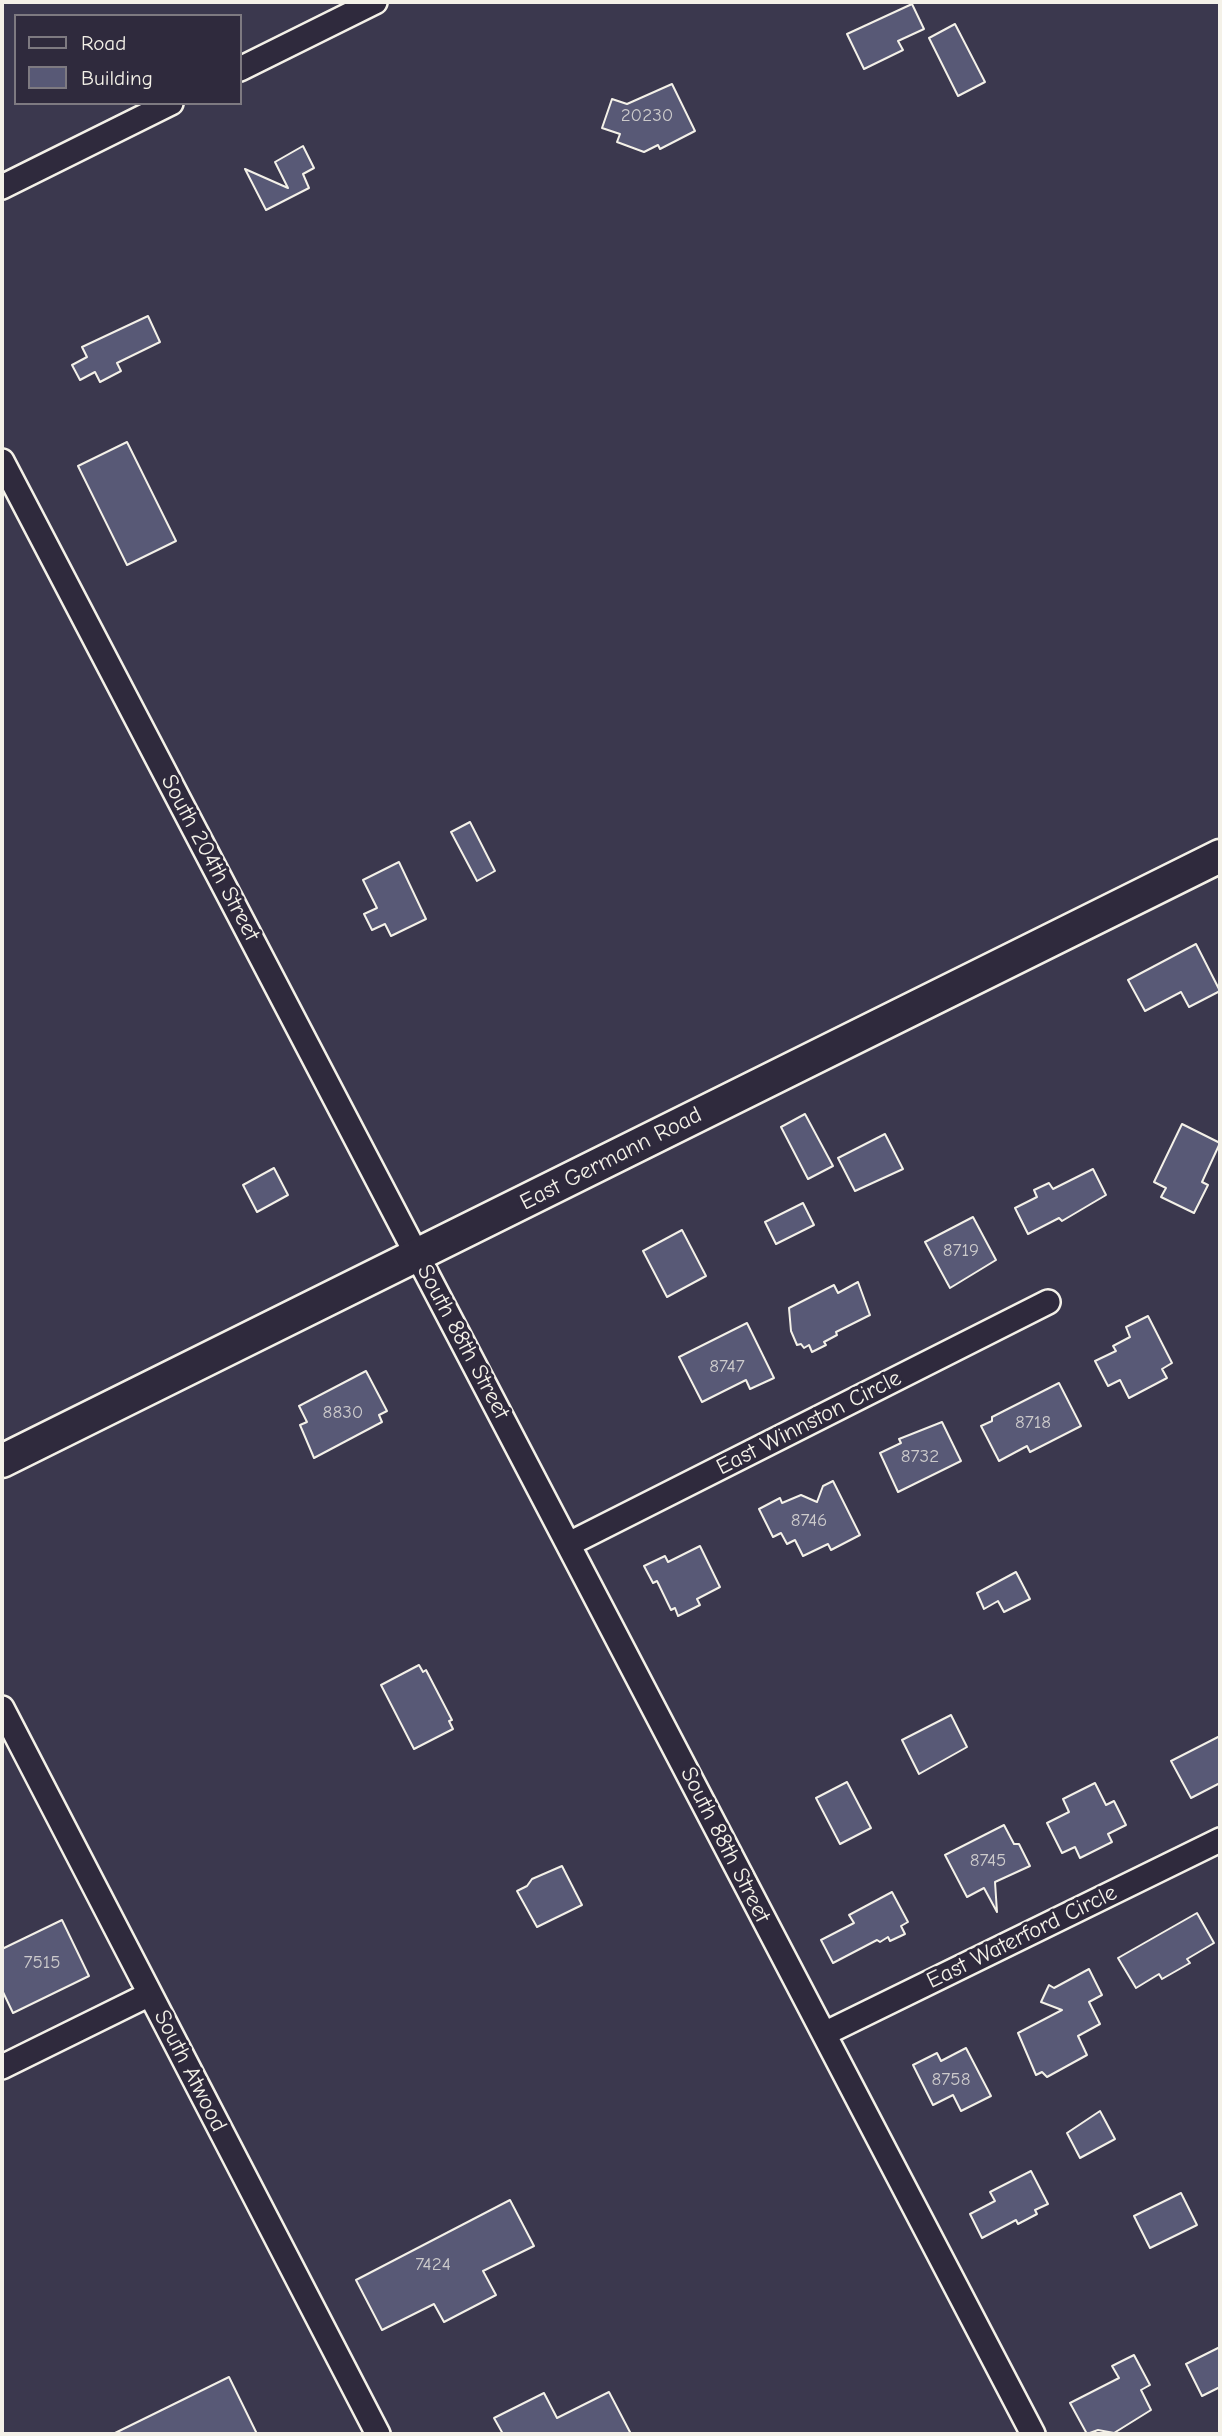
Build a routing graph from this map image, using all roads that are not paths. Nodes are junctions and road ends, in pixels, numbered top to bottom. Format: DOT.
graph roads {
  1 [pos="375,2"];
  2 [pos="242,68"];
  3 [pos="167,105"];
  4 [pos="2,187"];
  5 [pos="2,461"];
  6 [pos="1220,856"];
  7 [pos="418,1256"];
  8 [pos="1048,1302"];
  9 [pos="2,1461"];
  10 [pos="569,1544"];
  11 [pos="2,1708"];
  12 [pos="1220,1840"];
  13 [pos="150,1994"];
  14 [pos="824,2034"];
  15 [pos="2,2067"];
  16 [pos="378,2434"];
  17 [pos="1033,2434"];
  1 -- 2 [label="street"];
  3 -- 4 [label="street"];
  5 -- 7 [label="street, South 204th Street"];
  6 -- 7 [label="street, East Germann Road"];
  7 -- 9 [label="street, East Germann Road"];
  7 -- 10 [label="street, South 88th Street"];
  8 -- 10 [label="street, East Winnston Circle"];
  10 -- 14 [label="street, South 88th Street"];
  11 -- 13 [label="street, South Atwood"];
  12 -- 14 [label="street, East Waterford Circle"];
  13 -- 15 [label="street"];
  13 -- 16 [label="street, South Atwood"];
  14 -- 17 [label="street, South 88th Street"];
}
